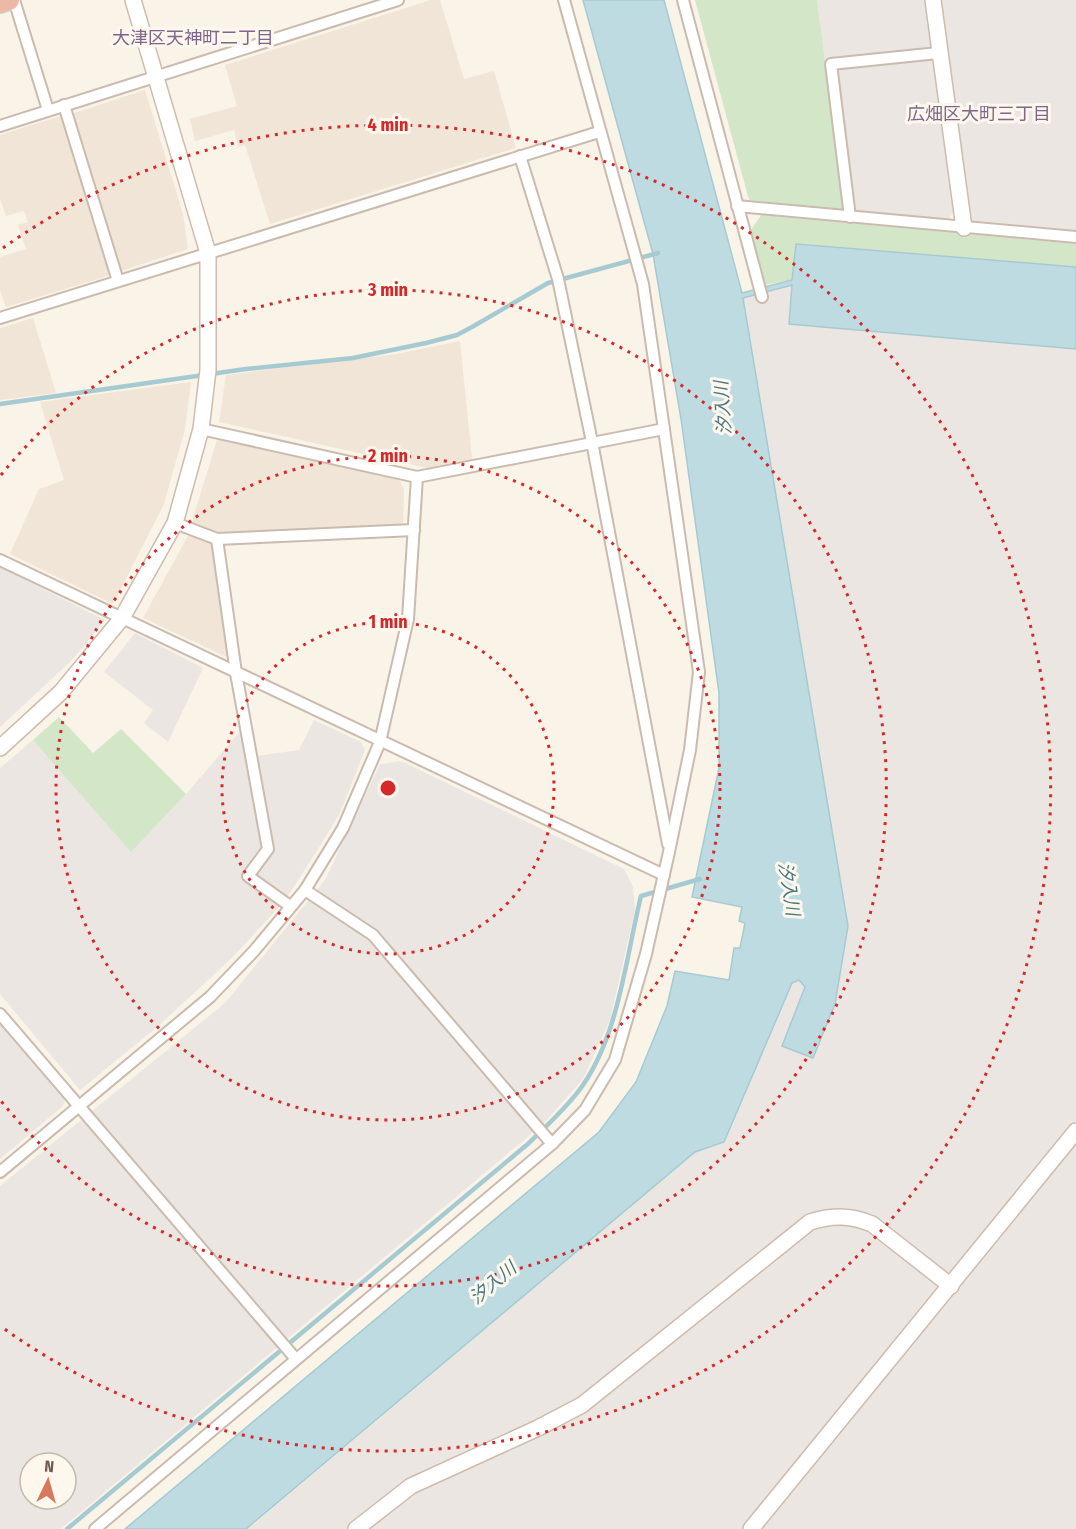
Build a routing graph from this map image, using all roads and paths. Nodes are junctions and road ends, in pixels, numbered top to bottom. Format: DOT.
graph roads {
  1 [pos="9,0"];
  2 [pos="14,0"];
  3 [pos="133,0"];
  4 [pos="564,0"];
  5 [pos="683,0"];
  6 [pos="933,0"];
  7 [pos="391,1"];
  8 [pos="0,3"];
  9 [pos="938,53"];
  10 [pos="156,75"];
  11 [pos="64,105"];
  12 [pos="48,110"];
  13 [pos="0,126"];
  14 [pos="599,132"];
  15 [pos="520,156"];
  16 [pos="737,206"];
  17 [pos="850,217"];
  18 [pos="964,228"];
  19 [pos="1076,237"];
  20 [pos="208,253"];
  21 [pos="118,281"];
  22 [pos="762,297"];
  23 [pos="0,318"];
  24 [pos="201,429"];
  25 [pos="664,429"];
  26 [pos="592,442"];
  27 [pos="417,477"];
  28 [pos="175,523"];
  29 [pos="414,530"];
  30 [pos="217,539"];
  31 [pos="0,560"];
  32 [pos="122,618"];
  33 [pos="236,673"];
  34 [pos="380,742"];
  35 [pos="0,748"];
  36 [pos="669,852"];
  37 [pos="664,875"];
  38 [pos="305,890"];
  39 [pos="291,906"];
  40 [pos="0,1014"];
  41 [pos="77,1107"];
  42 [pos="1076,1131"];
  43 [pos="552,1144"];
  44 [pos="0,1172"];
  45 [pos="951,1286"];
  46 [pos="295,1358"];
  47 [pos="95,1529"];
  48 [pos="356,1529"];
  49 [pos="751,1529"];
  1 -- 8 [label="highway"];
  2 -- 12 [label="street"];
  3 -- 10 [label="street"];
  4 -- 14 [label="street"];
  5 -- 16 [label="street"];
  6 -- 9 [label="street"];
  7 -- 10 [label="street"];
  9 -- 17 [label="street"];
  9 -- 18 [label="street"];
  10 -- 11 [label="street"];
  10 -- 20 [label="street"];
  11 -- 12 [label="street"];
  11 -- 21 [label="street"];
  12 -- 13 [label="street"];
  14 -- 15 [label="street"];
  14 -- 25 [label="street"];
  15 -- 20 [label="street"];
  15 -- 26 [label="street"];
  16 -- 17 [label="street"];
  16 -- 22 [label="street"];
  17 -- 18 [label="street"];
  18 -- 19 [label="street"];
  20 -- 21 [label="street"];
  20 -- 24 [label="street"];
  21 -- 23 [label="street"];
  24 -- 27 [label="street"];
  24 -- 28 [label="street"];
  25 -- 26 [label="street"];
  25 -- 36 [label="street"];
  26 -- 27 [label="street"];
  26 -- 36 [label="street"];
  27 -- 29 [label="street"];
  28 -- 30 [label="street"];
  28 -- 32 [label="street"];
  29 -- 30 [label="street"];
  29 -- 34 [label="street"];
  30 -- 33 [label="street"];
  31 -- 32 [label="street"];
  32 -- 33 [label="street"];
  32 -- 35 [label="street"];
  33 -- 34 [label="street"];
  33 -- 39 [label="street"];
  34 -- 37 [label="street"];
  34 -- 38 [label="street"];
  36 -- 37 [label="street"];
  37 -- 43 [label="street"];
  38 -- 39 [label="street"];
  38 -- 43 [label="street"];
  39 -- 41 [label="street"];
  40 -- 41 [label="street"];
  41 -- 44 [label="street"];
  41 -- 46 [label="street"];
  42 -- 45 [label="street"];
  43 -- 46 [label="street"];
  45 -- 48 [label="street"];
  45 -- 49 [label="street"];
  46 -- 47 [label="street"];
}
